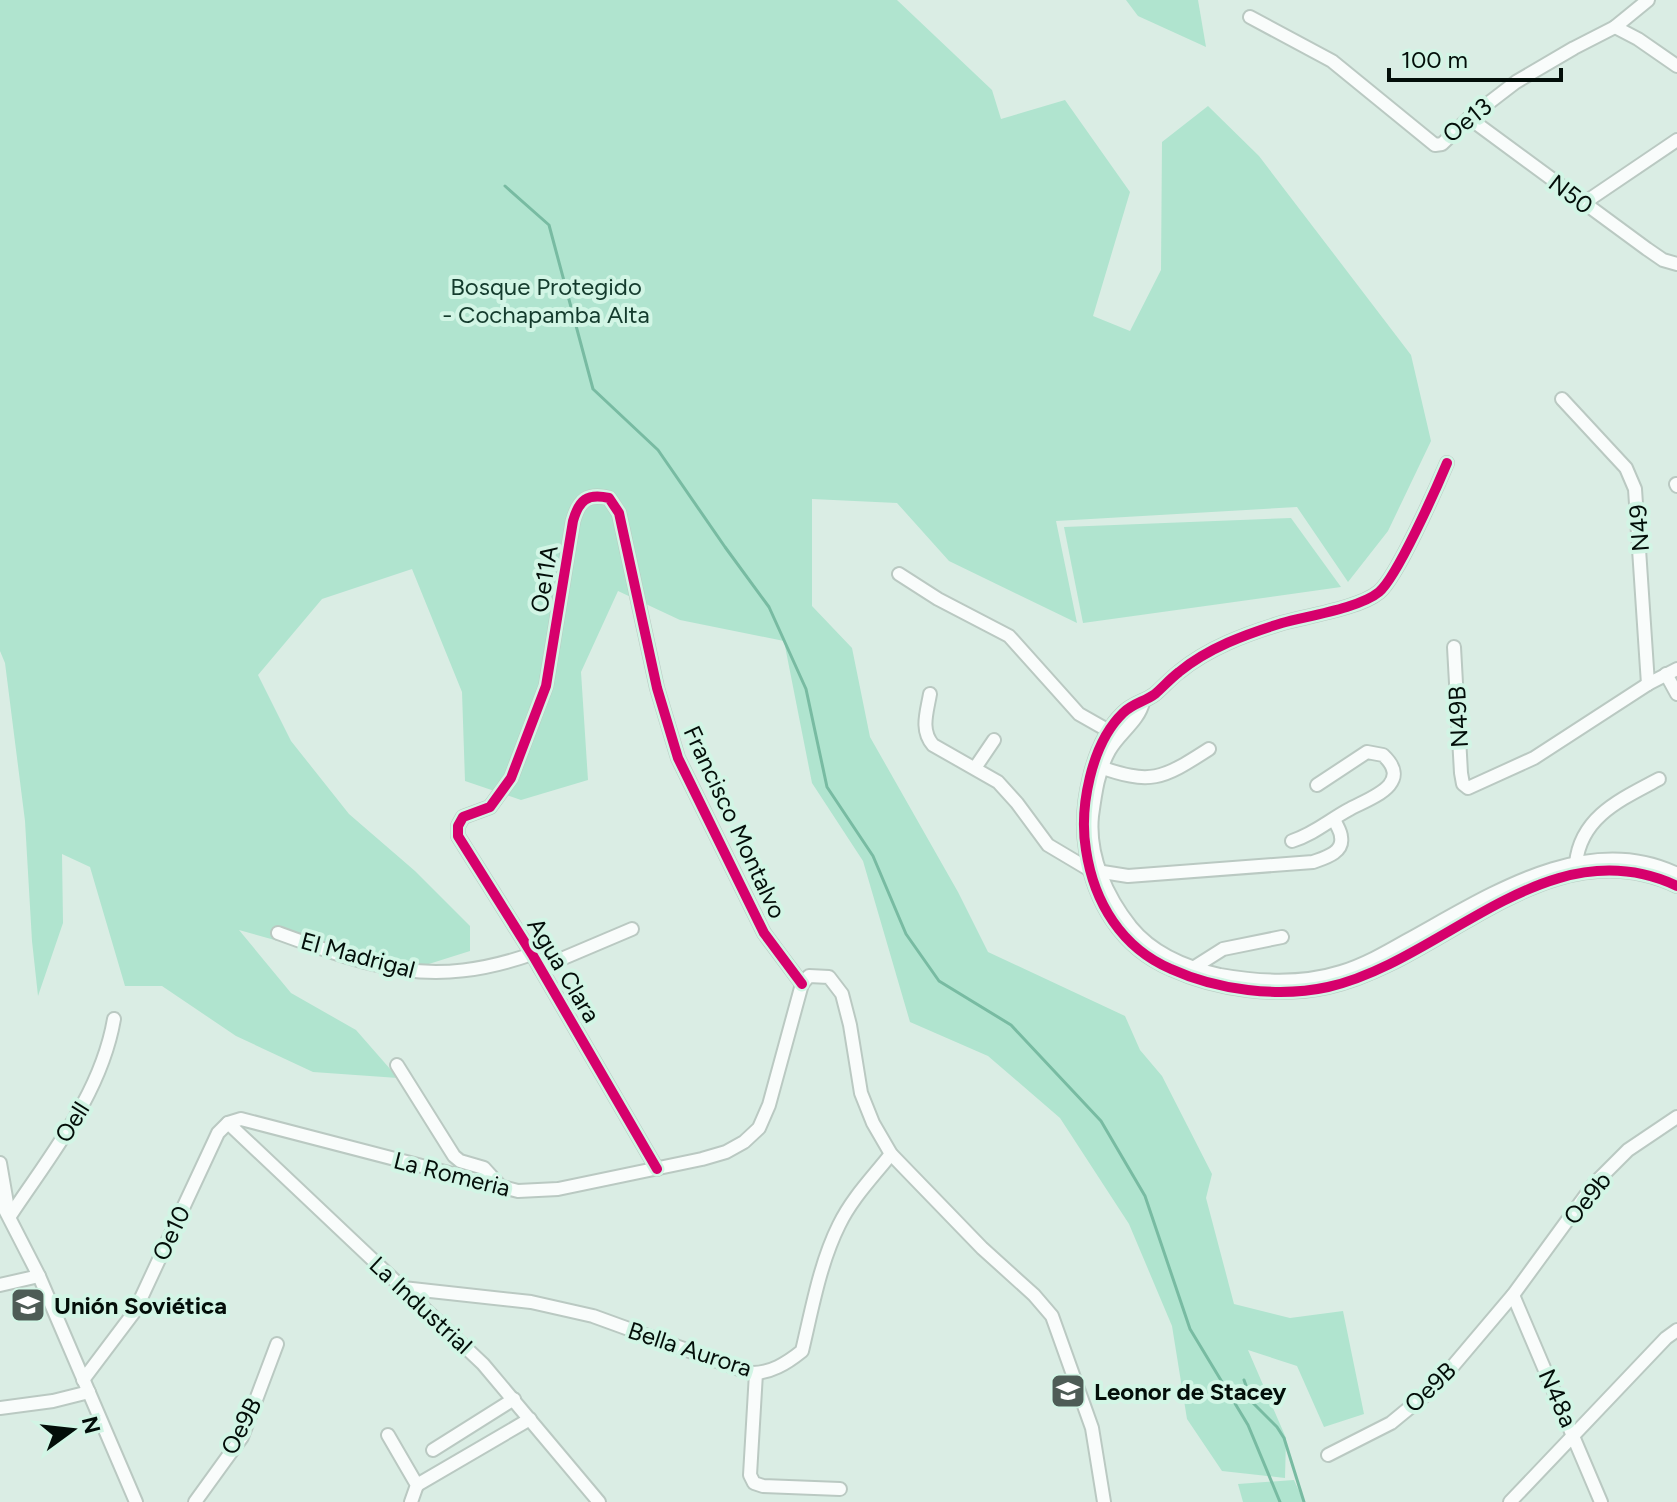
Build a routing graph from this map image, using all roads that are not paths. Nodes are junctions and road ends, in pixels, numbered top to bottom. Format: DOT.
graph roads {
  1 [pos="1648,0"];
  2 [pos="1250,17"];
  3 [pos="1615,27"];
  4 [pos="1677,66"];
  5 [pos="1469,118"];
  6 [pos="1677,140"];
  7 [pos="1584,203"];
  8 [pos="1677,264"];
  9 [pos="1562,399"];
  10 [pos="1447,463"];
  11 [pos="899,574"];
  12 [pos="642,620"];
  13 [pos="1454,647"];
  14 [pos="1671,671"];
  15 [pos="1648,684"];
  16 [pos="930,694"];
  17 [pos="1677,694"];
  18 [pos="1114,733"];
  19 [pos="994,740"];
  20 [pos="1209,749"];
  21 [pos="1098,766"];
  22 [pos="975,768"];
  23 [pos="1659,779"];
  24 [pos="1317,785"];
  25 [pos="490,807"];
  26 [pos="1334,819"];
  27 [pos="1292,841"];
  28 [pos="1576,863"];
  29 [pos="1095,872"];
  30 [pos="1677,874"];
  31 [pos="1677,886"];
  32 [pos="632,929"];
  33 [pos="1438,930"];
  34 [pos="278,933"];
  35 [pos="1282,937"];
  36 [pos="532,954"];
  37 [pos="540,968"];
  38 [pos="1190,972"];
  39 [pos="802,984"];
  40 [pos="114,1019"];
  41 [pos="397,1065"];
  42 [pos="1677,1117"];
  43 [pos="228,1123"];
  44 [pos="891,1154"];
  45 [pos="0,1163"];
  46 [pos="657,1169"];
  47 [pos="503,1189"];
  48 [pos="0,1200"];
  49 [pos="10,1216"];
  50 [pos="39,1276"];
  51 [pos="0,1285"];
  52 [pos="403,1288"];
  53 [pos="1513,1295"];
  54 [pos="1677,1330"];
  55 [pos="277,1344"];
  56 [pos="756,1373"];
  57 [pos="86,1386"];
  58 [pos="514,1399"];
  59 [pos="0,1408"];
  60 [pos="530,1419"];
  61 [pos="1574,1434"];
  62 [pos="388,1435"];
  63 [pos="433,1450"];
  64 [pos="1328,1455"];
  65 [pos="417,1485"];
  66 [pos="840,1489"];
  67 [pos="136,1502"];
  68 [pos="195,1502"];
  69 [pos="411,1502"];
  70 [pos="599,1502"];
  71 [pos="1104,1502"];
  72 [pos="1510,1502"];
  73 [pos="1601,1502"];
  1 -- 3 [label="street, Oe13"];
  2 -- 5 [label="street, Oe13"];
  3 -- 4 [label="street"];
  3 -- 5 [label="street, Oe13"];
  5 -- 7 [label="street, N50"];
  6 -- 7 [label="street"];
  7 -- 8 [label="street, N50"];
  9 -- 15 [label="street, N49"];
  10 -- 18 [label="street"];
  11 -- 18 [label="street"];
  12 -- 25 [label="street, Oe11A"];
  12 -- 39 [label="street, Francisco Montalvo"];
  13 -- 15 [label="street, N49B"];
  14 -- 15 [label="street"];
  14 -- 17 [label="street"];
  16 -- 22 [label="street"];
  18 -- 21 [label="street"];
  19 -- 22 [label="street"];
  20 -- 21 [label="street"];
  21 -- 29 [label="street"];
  22 -- 29 [label="street"];
  23 -- 28 [label="street"];
  24 -- 26 [label="street"];
  25 -- 36 [label="street, Agua Clara"];
  26 -- 27 [label="street"];
  26 -- 29 [label="street"];
  28 -- 30 [label="street"];
  28 -- 33 [label="street"];
  29 -- 38 [label="street"];
  31 -- 33 [label="street"];
  32 -- 37 [label="street"];
  33 -- 38 [label="street"];
  34 -- 36 [label="street, El Madrigal"];
  35 -- 38 [label="street"];
  36 -- 37 [label="street, Agua Clara"];
  37 -- 46 [label="street, Agua Clara"];
  39 -- 44 [label="street"];
  39 -- 46 [label="street, La Romeria"];
  40 -- 49 [label="street, Oell"];
  41 -- 47 [label="street"];
  42 -- 53 [label="street, Oe9b"];
  43 -- 47 [label="street, La Romeria"];
  43 -- 52 [label="street, La Industrial"];
  43 -- 57 [label="street, Oe10"];
  44 -- 56 [label="street, Bella Aurora"];
  44 -- 71 [label="street"];
  45 -- 49 [label="street"];
  46 -- 47 [label="street, La Romeria"];
  48 -- 49 [label="street"];
  49 -- 50 [label="street"];
  50 -- 51 [label="street"];
  50 -- 57 [label="street"];
  52 -- 56 [label="street, Bella Aurora"];
  52 -- 58 [label="street, La Industrial"];
  53 -- 61 [label="street, N48a"];
  53 -- 64 [label="street, Oe9B"];
  54 -- 61 [label="street"];
  55 -- 68 [label="street, Oe9B"];
  56 -- 66 [label="street"];
  57 -- 59 [label="street"];
  57 -- 67 [label="street"];
  58 -- 60 [label="street, La Industrial"];
  58 -- 63 [label="street"];
  60 -- 65 [label="street"];
  60 -- 70 [label="street, La Industrial"];
  61 -- 72 [label="street"];
  61 -- 73 [label="street, N48a"];
  62 -- 65 [label="street"];
  65 -- 69 [label="street"];
}
